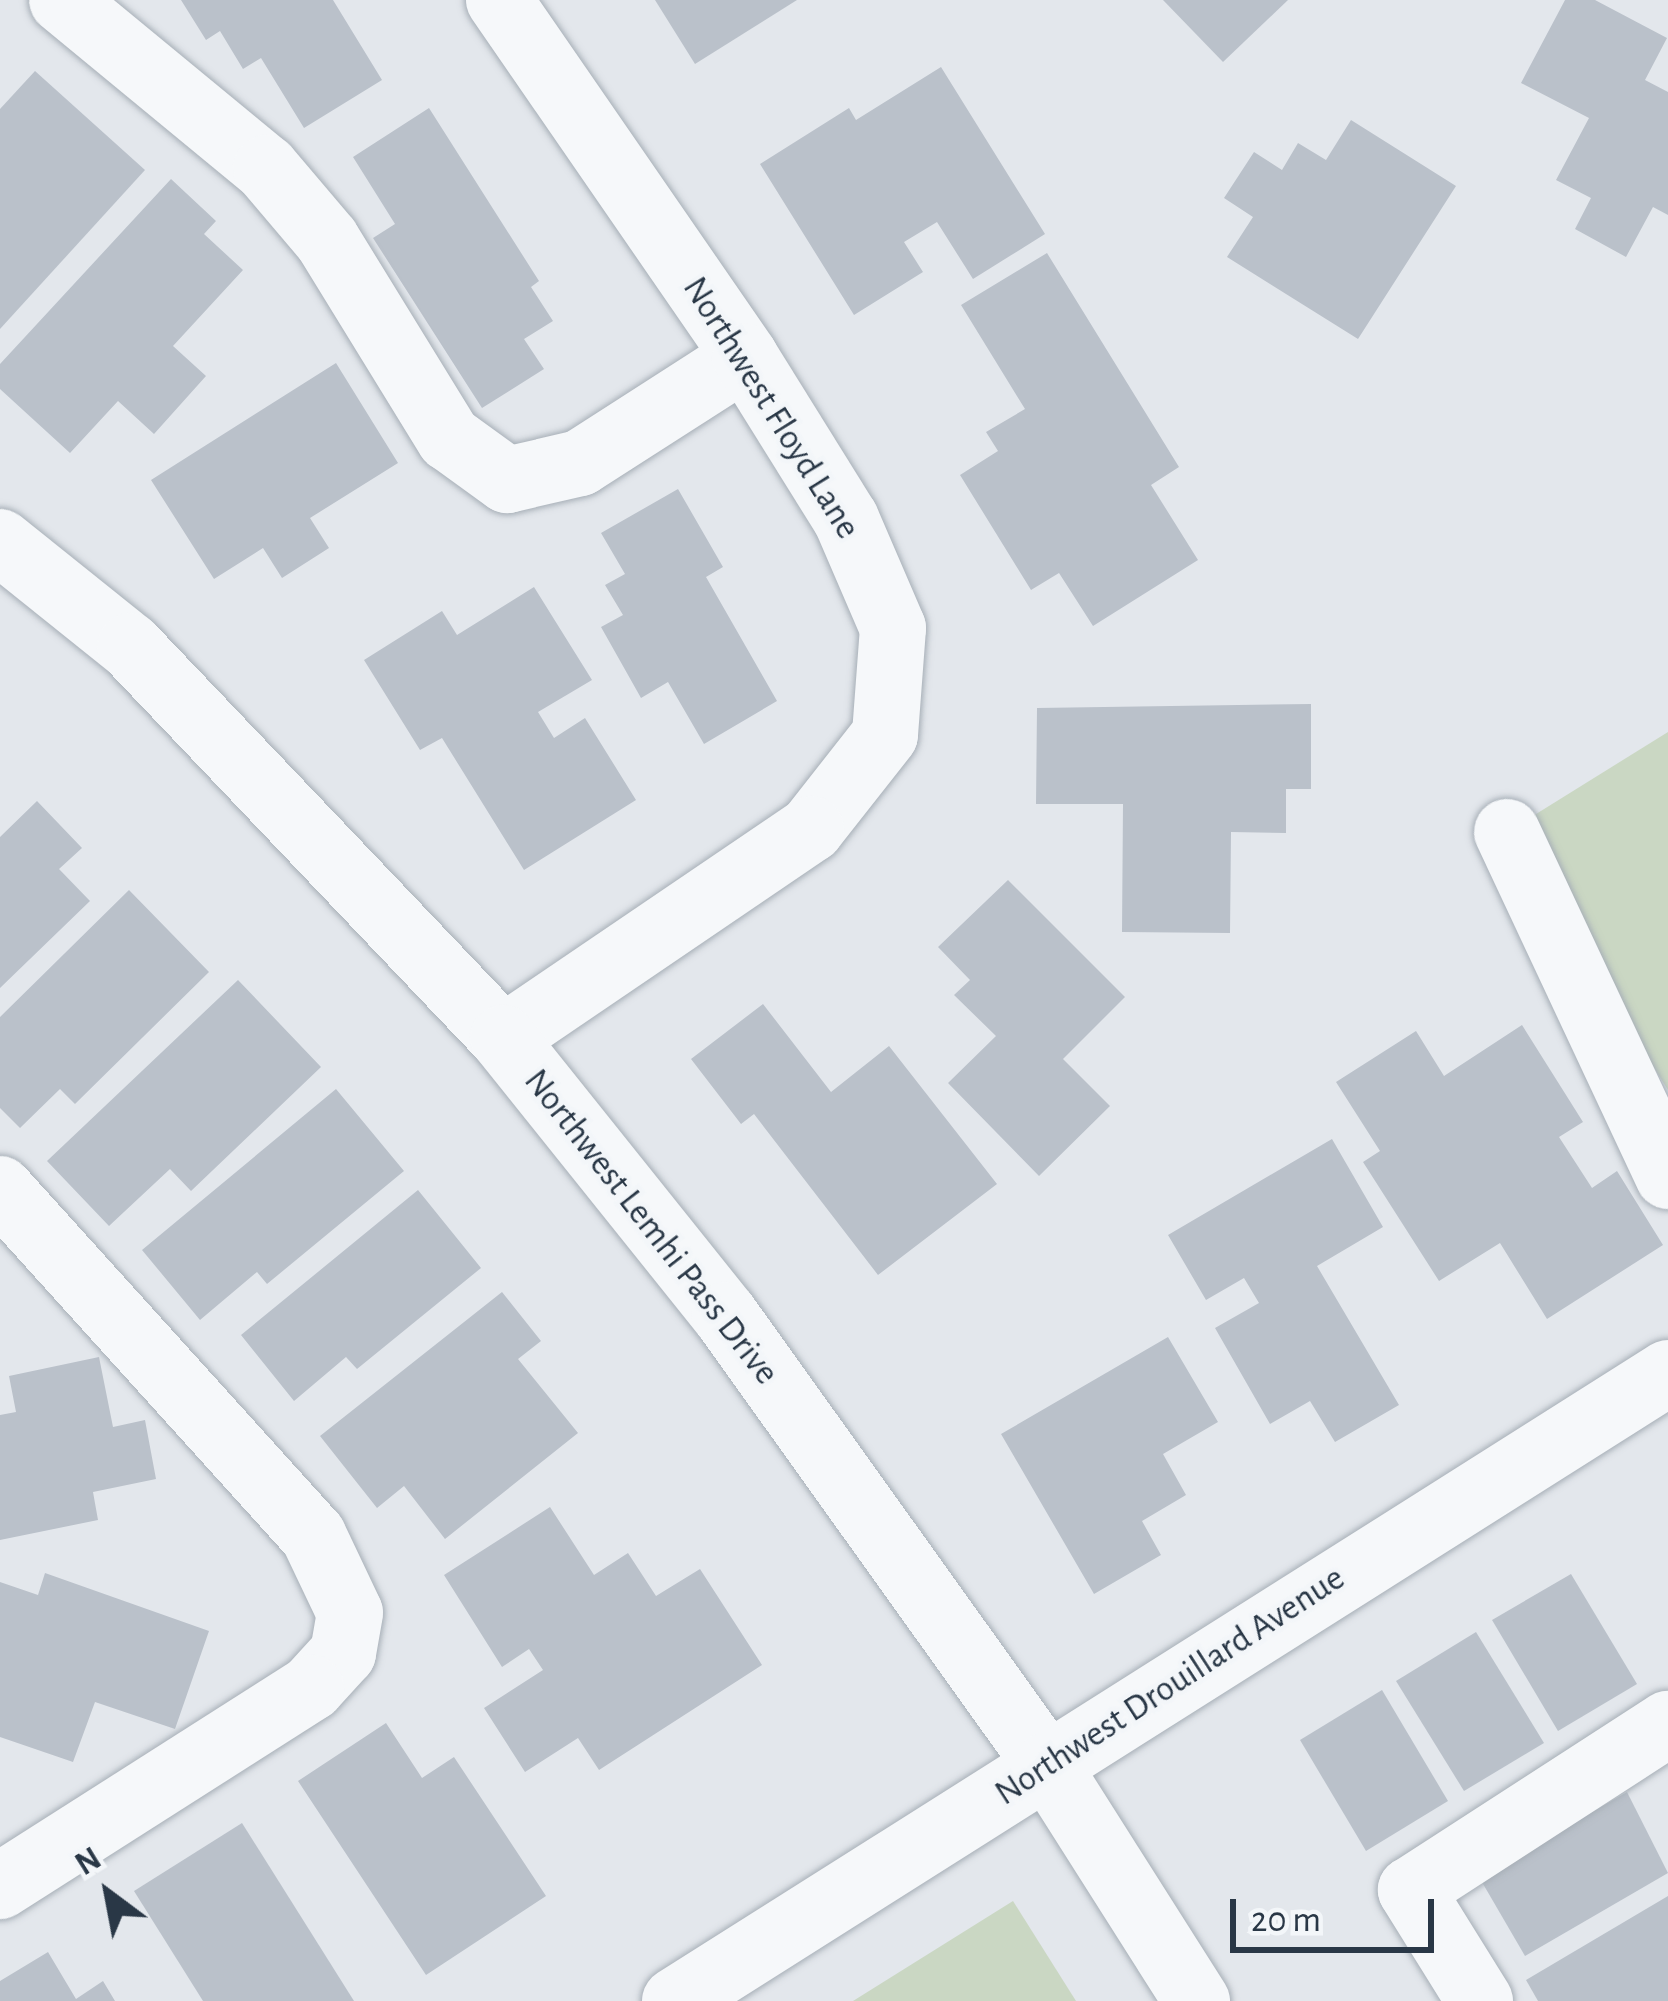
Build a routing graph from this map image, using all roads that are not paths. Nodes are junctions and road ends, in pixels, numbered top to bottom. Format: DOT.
graph roads {
  1 [pos="62,0"];
  2 [pos="499,0"];
  3 [pos="745,357"];
  4 [pos="0,542"];
  5 [pos="1507,832"];
  6 [pos="503,1038"];
  7 [pos="1668,1175"];
  8 [pos="0,1190"];
  9 [pos="1668,1373"];
  10 [pos="1668,1724"];
  11 [pos="1047,1765"];
  12 [pos="0,1886"];
  13 [pos="674,2001"];
  14 [pos="1197,2001"];
  15 [pos="1480,2001"];
  1 -- 3 [label="street"];
  2 -- 3 [label="street, Northwest Floyd Lane"];
  3 -- 6 [label="street, Northwest Floyd Lane"];
  4 -- 6 [label="street, Northwest Lemhi Pass Drive"];
  5 -- 7 [label="street"];
  6 -- 11 [label="street, Northwest Lemhi Pass Drive"];
  8 -- 12 [label="street"];
  9 -- 11 [label="street, Northwest Drouillard Avenue"];
  10 -- 15 [label="street"];
  11 -- 13 [label="street, Northwest Drouillard Avenue"];
  11 -- 14 [label="street, Northwest Lemhi Pass Drive"];
}
